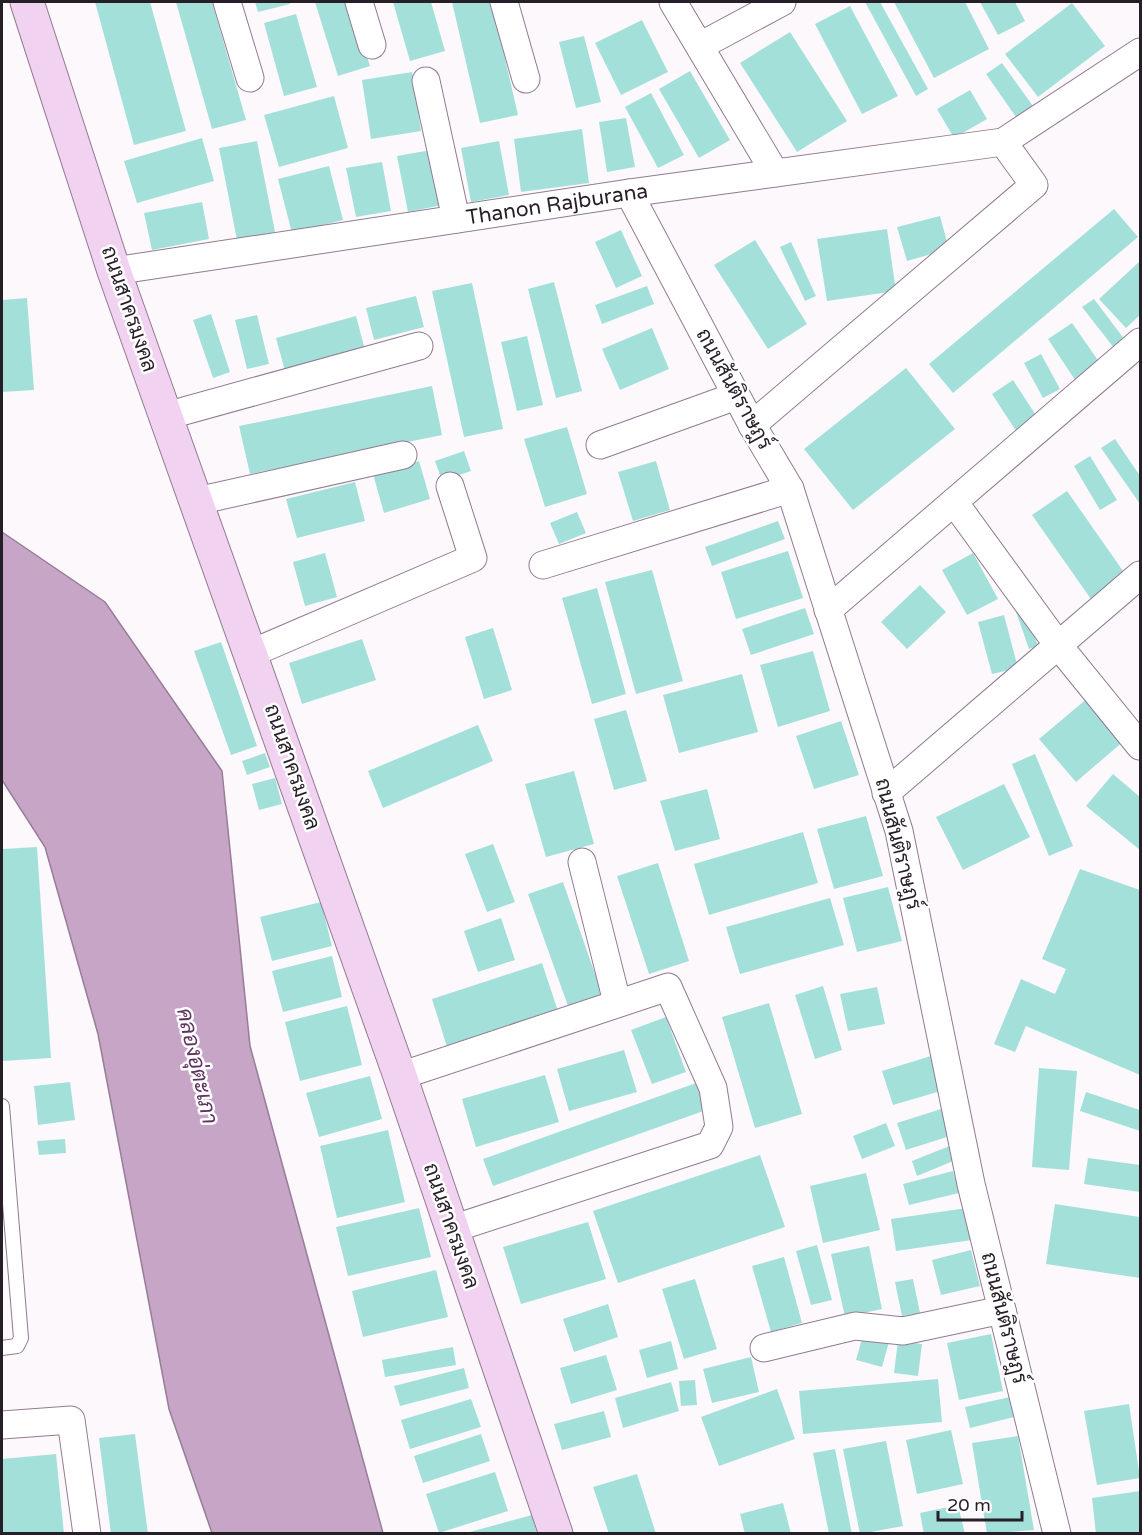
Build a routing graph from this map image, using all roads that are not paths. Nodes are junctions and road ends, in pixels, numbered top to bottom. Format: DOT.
graph roads {
  1 [pos="27,2"];
  2 [pos="227,2"];
  3 [pos="359,2"];
  4 [pos="504,2"];
  5 [pos="674,2"];
  6 [pos="782,2"];
  7 [pos="372,45"];
  8 [pos="700,46"];
  9 [pos="1140,52"];
  10 [pos="250,78"];
  11 [pos="526,79"];
  12 [pos="426,81"];
  13 [pos="1003,142"];
  14 [pos="775,173"];
  15 [pos="629,193"];
  16 [pos="456,219"];
  17 [pos="114,271"];
  18 [pos="1140,342"];
  19 [pos="419,346"];
  20 [pos="736,396"];
  21 [pos="166,416"];
  22 [pos="752,425"];
  23 [pos="600,445"];
  24 [pos="403,455"];
  25 [pos="450,486"];
  26 [pos="790,489"];
  27 [pos="197,501"];
  28 [pos="954,502"];
  29 [pos="543,565"];
  30 [pos="1140,575"];
  31 [pos="828,610"];
  32 [pos="1059,645"];
  33 [pos="252,653"];
  34 [pos="1140,746"];
  35 [pos="886,793"];
  36 [pos="582,862"];
  37 [pos="617,1002"];
  38 [pos="400,1076"];
  39 [pos="2,1106"];
  40 [pos="452,1229"];
  41 [pos="1002,1310"];
  42 [pos="2,1348"];
  43 [pos="764,1348"];
  44 [pos="2,1425"];
  45 [pos="87,1533"];
  46 [pos="556,1533"];
  47 [pos="1057,1533"];
  1 -- 17 [label="street, ถนนสาครมงคล"];
  2 -- 10 [label="street"];
  3 -- 7 [label="street"];
  4 -- 11 [label="street"];
  5 -- 8 [label="street"];
  6 -- 8 [label="street"];
  8 -- 14 [label="street"];
  9 -- 13 [label="street"];
  12 -- 16 [label="street"];
  13 -- 14 [label="street, Thanon Rajburana"];
  13 -- 22 [label="street"];
  14 -- 15 [label="street, Thanon Rajburana"];
  15 -- 16 [label="street, Thanon Rajburana"];
  15 -- 20 [label="street, ถนนสันติราษฎร์"];
  16 -- 17 [label="street, Thanon Rajburana"];
  17 -- 21 [label="street, ถนนสาครมงคล"];
  18 -- 28 [label="street"];
  19 -- 21 [label="street"];
  20 -- 22 [label="street, ถนนสันติราษฎร์"];
  20 -- 23 [label="street"];
  21 -- 27 [label="street, ถนนสาครมงคล"];
  22 -- 26 [label="street, ถนนสันติราษฎร์"];
  24 -- 27 [label="street"];
  25 -- 33 [label="street"];
  26 -- 29 [label="street"];
  26 -- 31 [label="street, ถนนสันติราษฎร์"];
  27 -- 33 [label="street, ถนนสาครมงคล"];
  28 -- 31 [label="street"];
  28 -- 32 [label="street"];
  30 -- 32 [label="street"];
  31 -- 35 [label="street, ถนนสันติราษฎร์"];
  32 -- 34 [label="street"];
  32 -- 35 [label="street"];
  33 -- 38 [label="street, ถนนสาครมงคล"];
  35 -- 41 [label="street, ถนนสันติราษฎร์"];
  36 -- 37 [label="street"];
  37 -- 38 [label="street"];
  37 -- 40 [label="street"];
  38 -- 40 [label="street, ถนนสาครมงคล"];
  39 -- 42 [label="lane"];
  40 -- 46 [label="street, ถนนสาครมงคล"];
  41 -- 43 [label="street"];
  41 -- 47 [label="street, ถนนสันติราษฎร์"];
  44 -- 45 [label="street"];
}
